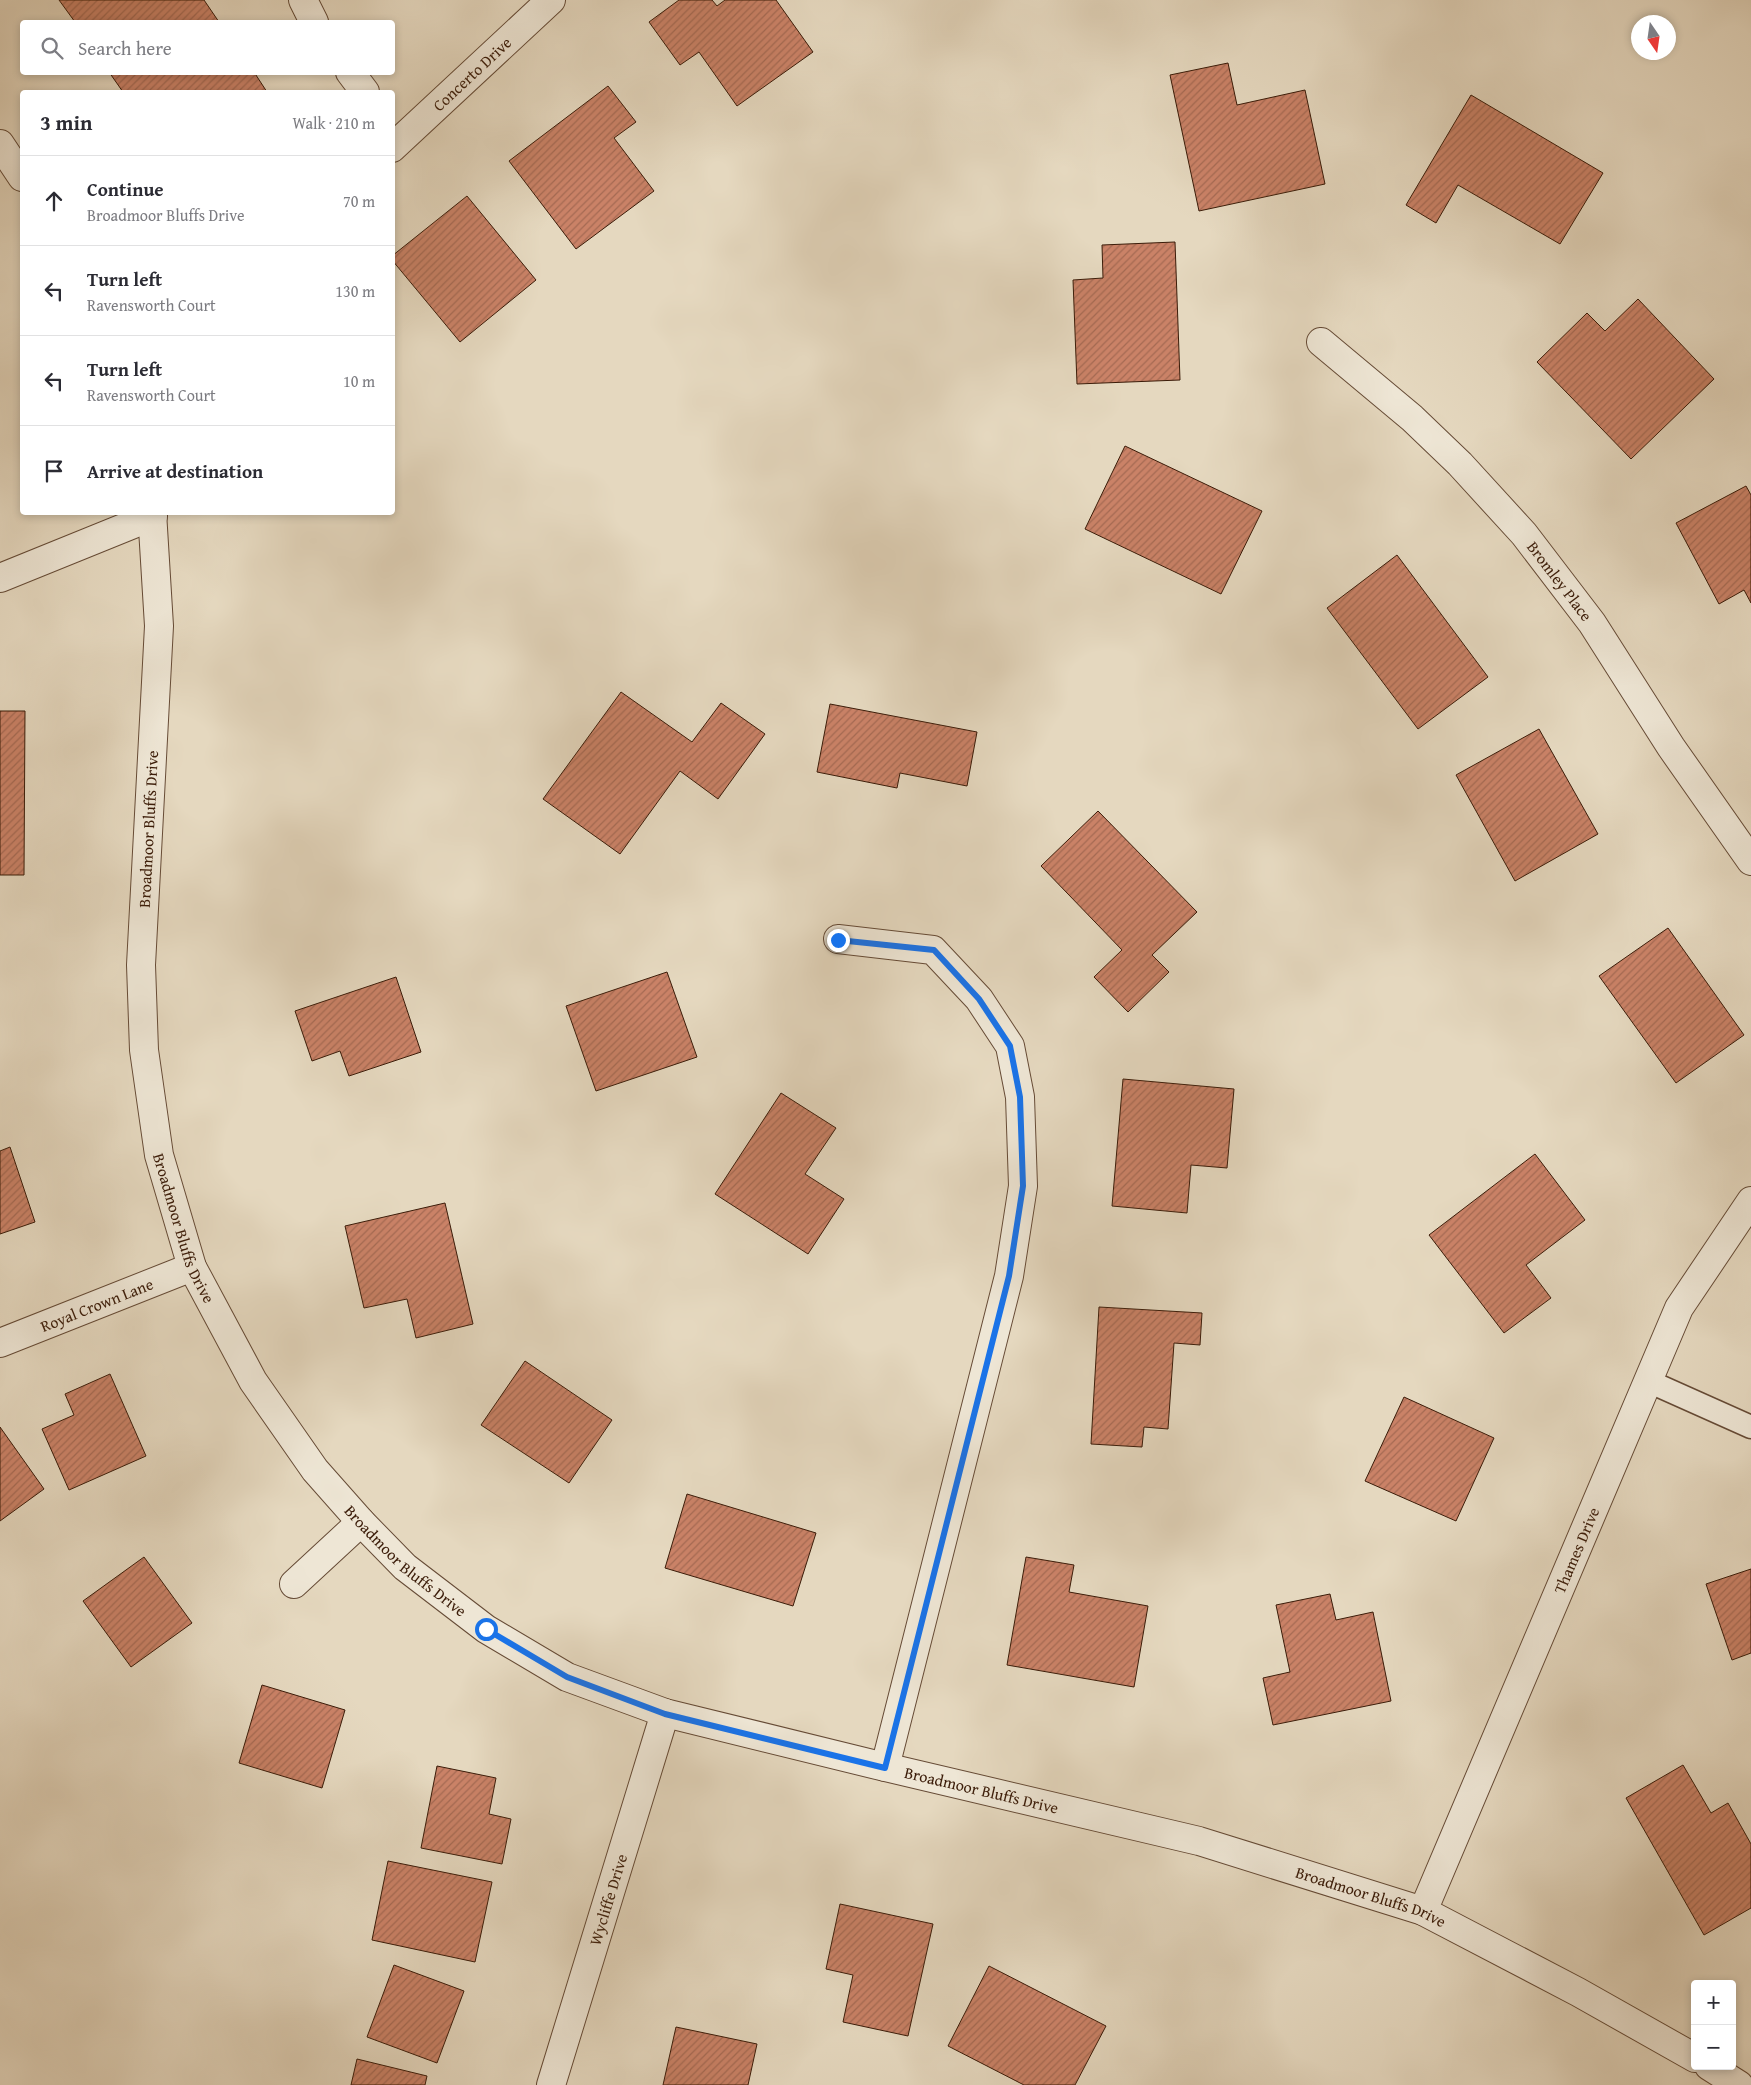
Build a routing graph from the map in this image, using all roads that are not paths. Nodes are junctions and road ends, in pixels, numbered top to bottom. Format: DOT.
graph roads {
  1 [pos="303,0"];
  2 [pos="551,0"];
  3 [pos="313,20"];
  4 [pos="352,75"];
  5 [pos="364,90"];
  6 [pos="395,139"];
  7 [pos="0,144"];
  8 [pos="20,174"];
  9 [pos="1321,342"];
  10 [pos="151,515"];
  11 [pos="153,515"];
  12 [pos="0,578"];
  13 [pos="1751,861"];
  14 [pos="838,940"];
  15 [pos="1751,1201"];
  16 [pos="192,1268"];
  17 [pos="0,1343"];
  18 [pos="1648,1381"];
  19 [pos="1751,1427"];
  20 [pos="361,1522"];
  21 [pos="294,1584"];
  22 [pos="665,1714"];
  23 [pos="885,1768"];
  24 [pos="1423,1911"];
  25 [pos="1691,2056"];
  26 [pos="1715,2070"];
  27 [pos="551,2085"];
  28 [pos="1739,2085"];
  1 -- 3 [label="street"];
  2 -- 6 [label="street, Concerto Drive"];
  4 -- 5 [label="street"];
  7 -- 8 [label="street"];
  9 -- 13 [label="street, Bromley Place"];
  10 -- 12 [label="street"];
  11 -- 16 [label="street, Broadmoor Bluffs Drive"];
  14 -- 23 [label="street"];
  15 -- 18 [label="street, Thames Drive"];
  16 -- 17 [label="street, Royal Crown Lane"];
  16 -- 20 [label="street, Broadmoor Bluffs Drive"];
  18 -- 19 [label="lane"];
  18 -- 24 [label="street, Thames Drive"];
  20 -- 21 [label="street"];
  20 -- 22 [label="street, Broadmoor Bluffs Drive"];
  22 -- 23 [label="street, Broadmoor Bluffs Drive"];
  22 -- 27 [label="street, Wycliffe Drive"];
  23 -- 24 [label="street, Broadmoor Bluffs Drive"];
  24 -- 25 [label="street, Broadmoor Bluffs Drive"];
  26 -- 28 [label="street"];
}
